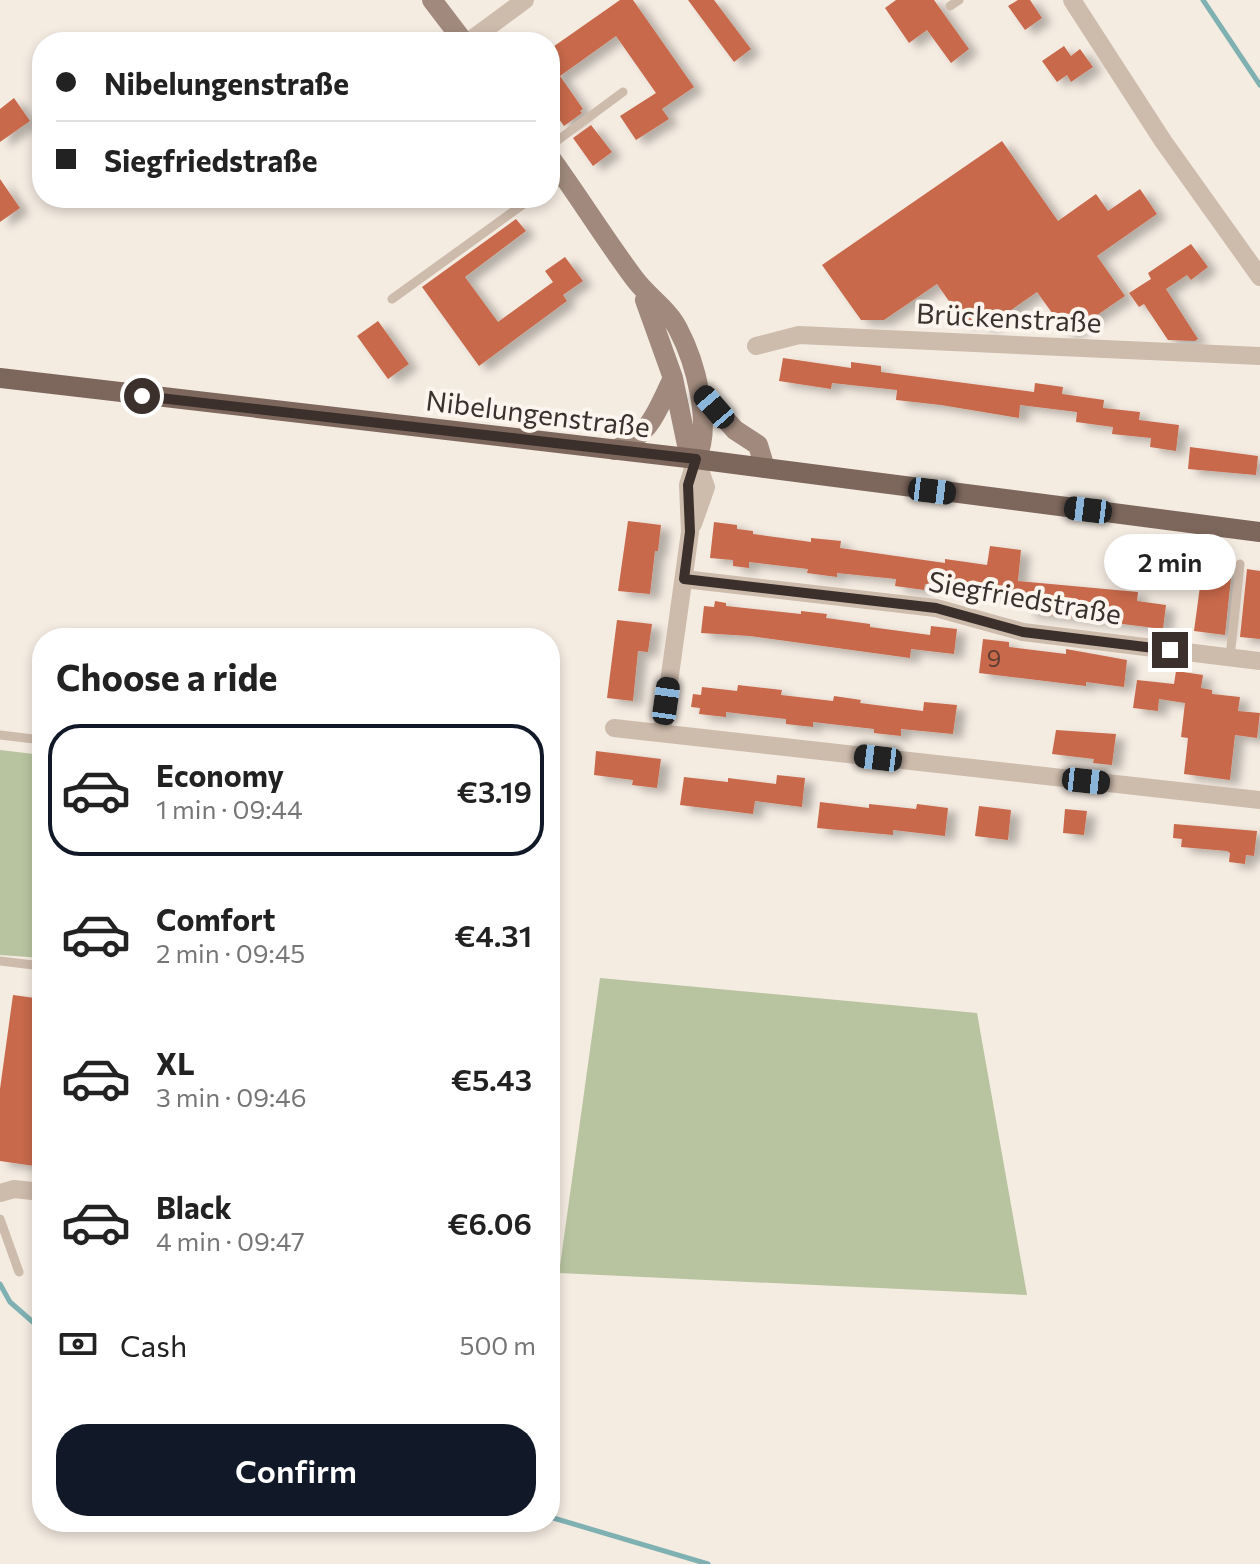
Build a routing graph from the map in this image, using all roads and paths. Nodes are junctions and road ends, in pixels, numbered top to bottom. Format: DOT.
graph roads {
  1 [pos="432,0"];
  2 [pos="525,0"];
  3 [pos="1072,0"];
  4 [pos="458,32"];
  5 [pos="480,32"];
  6 [pos="623,92"];
  7 [pos="560,139"];
  8 [pos="560,185"];
  9 [pos="518,208"];
  10 [pos="1260,277"];
  11 [pos="636,282"];
  12 [pos="392,299"];
  13 [pos="756,346"];
  14 [pos="1260,356"];
  15 [pos="0,378"];
  16 [pos="673,378"];
  17 [pos="700,391"];
  18 [pos="615,450"];
  19 [pos="696,459"];
  20 [pos="765,468"];
  21 [pos="1260,532"];
  22 [pos="1240,564"];
  23 [pos="684,579"];
  24 [pos="1230,657"];
  25 [pos="1260,661"];
  26 [pos="614,728"];
  27 [pos="662,732"];
  28 [pos="0,735"];
  29 [pos="32,739"];
  30 [pos="1260,800"];
  31 [pos="0,961"];
  32 [pos="32,965"];
  33 [pos="32,1191"];
  34 [pos="0,1193"];
  35 [pos="0,1219"];
  36 [pos="19,1272"];
  1 -- 4 [label="main road"];
  2 -- 5 [label="street"];
  3 -- 10 [label="street"];
  6 -- 7 [label="lane"];
  8 -- 11 [label="main road"];
  9 -- 12 [label="lane"];
  11 -- 16 [label="main road"];
  11 -- 17 [label="main road"];
  13 -- 14 [label="street, Brückenstraße"];
  15 -- 18 [label="main road, Nibelungenstraße"];
  16 -- 18 [label="main road"];
  16 -- 19 [label="main road"];
  17 -- 19 [label="main road"];
  17 -- 20 [label="main road"];
  18 -- 19 [label="main road, Nibelungenstraße"];
  19 -- 20 [label="main road, Nibelungenstraße"];
  19 -- 23 [label="street"];
  20 -- 21 [label="main road, Nibelungenstraße"];
  22 -- 24 [label="lane"];
  23 -- 24 [label="street, Siegfriedstraße"];
  23 -- 27 [label="street"];
  24 -- 25 [label="street, Siegfriedstraße"];
  26 -- 27 [label="street"];
  27 -- 30 [label="street"];
  28 -- 29 [label="lane"];
  31 -- 32 [label="lane"];
  33 -- 34 [label="street"];
  35 -- 36 [label="lane"];
}
